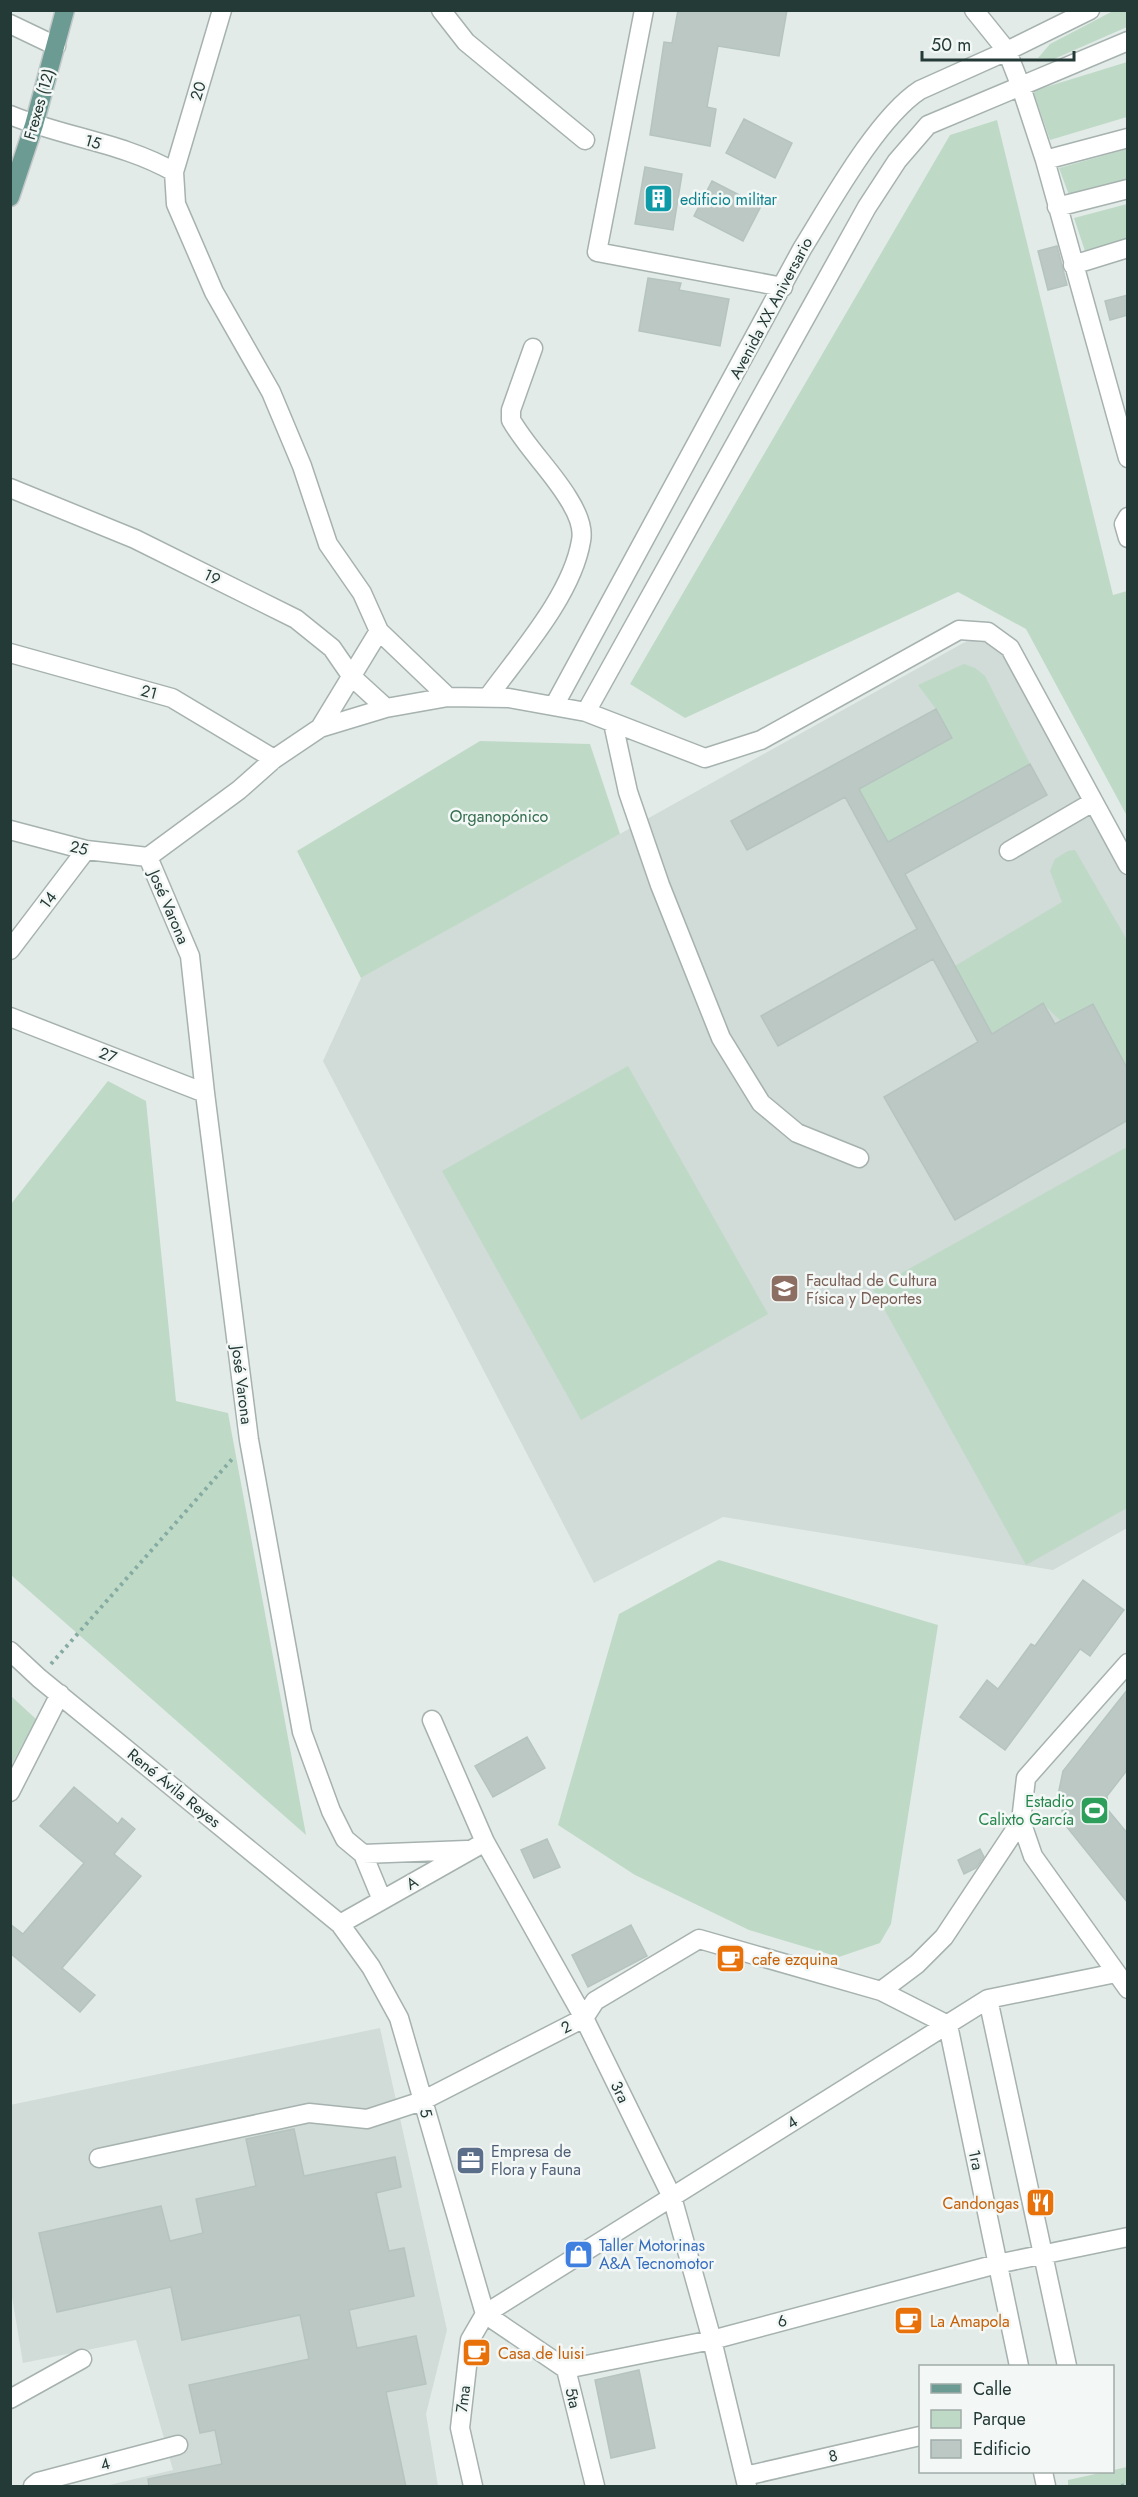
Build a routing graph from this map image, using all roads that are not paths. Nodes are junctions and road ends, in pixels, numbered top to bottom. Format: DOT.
graph roads {
  1 [pos="65,10"];
  2 [pos="222,10"];
  3 [pos="441,10"];
  4 [pos="644,10"];
  5 [pos="974,10"];
  6 [pos="1090,10"];
  7 [pos="10,24"];
  8 [pos="1128,41"];
  9 [pos="56,46"];
  10 [pos="1007,51"];
  11 [pos="1021,87"];
  12 [pos="10,116"];
  13 [pos="34,125"];
  14 [pos="1128,138"];
  15 [pos="585,140"];
  16 [pos="1045,160"];
  17 [pos="174,172"];
  18 [pos="1128,189"];
  19 [pos="10,197"];
  20 [pos="1057,207"];
  21 [pos="1128,248"];
  22 [pos="1073,265"];
  23 [pos="783,287"];
  24 [pos="533,348"];
  25 [pos="1128,458"];
  26 [pos="10,488"];
  27 [pos="1128,517"];
  28 [pos="1128,538"];
  29 [pos="379,631"];
  30 [pos="10,653"];
  31 [pos="352,677"];
  32 [pos="448,697"];
  33 [pos="488,697"];
  34 [pos="554,706"];
  35 [pos="386,708"];
  36 [pos="586,712"];
  37 [pos="614,723"];
  38 [pos="320,728"];
  39 [pos="274,759"];
  40 [pos="1093,802"];
  41 [pos="10,830"];
  42 [pos="86,850"];
  43 [pos="1009,851"];
  44 [pos="148,857"];
  45 [pos="1128,866"];
  46 [pos="10,950"];
  47 [pos="10,1017"];
  48 [pos="205,1093"];
  49 [pos="859,1158"];
  50 [pos="10,1651"];
  51 [pos="1128,1663"];
  52 [pos="60,1694"];
  53 [pos="432,1720"];
  54 [pos="10,1792"];
  55 [pos="1021,1821"];
  56 [pos="478,1846"];
  57 [pos="363,1854"];
  58 [pos="382,1900"];
  59 [pos="339,1924"];
  60 [pos="1116,1973"];
  61 [pos="1128,1989"];
  62 [pos="881,1991"];
  63 [pos="988,2000"];
  64 [pos="584,2018"];
  65 [pos="948,2025"];
  66 [pos="422,2101"];
  67 [pos="99,2158"];
  68 [pos="672,2197"];
  69 [pos="1128,2237"];
  70 [pos="1043,2254"];
  71 [pos="997,2264"];
  72 [pos="485,2314"];
  73 [pos="712,2340"];
  74 [pos="82,2360"];
  75 [pos="1019,2365"];
  76 [pos="1067,2365"];
  77 [pos="566,2369"];
  78 [pos="10,2399"];
  79 [pos="919,2437"];
  80 [pos="178,2445"];
  81 [pos="746,2481"];
  82 [pos="33,2487"];
  83 [pos="473,2487"];
  84 [pos="595,2487"];
  1 -- 9 [label="main road, Frexes (12)"];
  2 -- 17 [label="street, 20"];
  3 -- 15 [label="street"];
  4 -- 23 [label="street"];
  5 -- 10 [label="street"];
  6 -- 10 [label="street, Avenida XX Aniversario"];
  7 -- 9 [label="street"];
  8 -- 11 [label="street, Avenida XX Aniversario"];
  9 -- 13 [label="main road, Frexes (12)"];
  10 -- 11 [label="street"];
  10 -- 23 [label="street, Avenida XX Aniversario"];
  11 -- 16 [label="street"];
  11 -- 36 [label="street, Avenida XX Aniversario"];
  12 -- 13 [label="street, 15"];
  13 -- 17 [label="street, 15"];
  13 -- 19 [label="main road, Frexes (12)"];
  14 -- 16 [label="street"];
  16 -- 20 [label="street"];
  17 -- 29 [label="street"];
  18 -- 20 [label="street"];
  20 -- 22 [label="street"];
  21 -- 22 [label="street"];
  22 -- 25 [label="street"];
  23 -- 34 [label="street, Avenida XX Aniversario"];
  24 -- 33 [label="street"];
  26 -- 31 [label="street, 19"];
  27 -- 28 [label="street"];
  29 -- 31 [label="street"];
  29 -- 32 [label="street"];
  30 -- 39 [label="street, 21"];
  31 -- 35 [label="street, 19"];
  31 -- 38 [label="street"];
  32 -- 33 [label="street"];
  32 -- 35 [label="street"];
  33 -- 34 [label="street"];
  34 -- 36 [label="street"];
  35 -- 38 [label="street"];
  36 -- 37 [label="street"];
  37 -- 40 [label="street"];
  37 -- 49 [label="street"];
  38 -- 39 [label="street"];
  39 -- 44 [label="street"];
  40 -- 43 [label="street"];
  40 -- 45 [label="street"];
  41 -- 42 [label="street, 25"];
  42 -- 44 [label="street, 25"];
  42 -- 46 [label="street, 14"];
  44 -- 48 [label="street, José Varona"];
  47 -- 48 [label="street, 27"];
  48 -- 57 [label="street, José Varona"];
  50 -- 52 [label="street, René Ávila Reyes"];
  51 -- 55 [label="street"];
  52 -- 54 [label="street"];
  52 -- 59 [label="street, René Ávila Reyes"];
  53 -- 56 [label="street, 3ra"];
  55 -- 60 [label="street"];
  55 -- 62 [label="street"];
  56 -- 57 [label="street"];
  56 -- 58 [label="street, A"];
  56 -- 64 [label="street, 3ra"];
  57 -- 58 [label="street, José Varona"];
  58 -- 59 [label="street, A"];
  59 -- 66 [label="street, 5"];
  60 -- 61 [label="street"];
  60 -- 63 [label="street, 4"];
  62 -- 64 [label="street, 2"];
  62 -- 65 [label="street"];
  63 -- 65 [label="street, 4"];
  63 -- 70 [label="street"];
  64 -- 66 [label="street, 2"];
  64 -- 68 [label="street, 3ra"];
  65 -- 68 [label="street, 4"];
  65 -- 71 [label="street, 1ra"];
  66 -- 67 [label="street, 2"];
  66 -- 72 [label="street, 5"];
  68 -- 72 [label="street, 4"];
  68 -- 73 [label="street, 3ra"];
  69 -- 70 [label="street, 6"];
  70 -- 71 [label="street, 6"];
  70 -- 76 [label="street"];
  71 -- 73 [label="street, 6"];
  71 -- 75 [label="street, 1ra"];
  72 -- 77 [label="street, 5ta"];
  72 -- 83 [label="street, 7ma"];
  73 -- 77 [label="street, 6"];
  73 -- 81 [label="street, 3ra"];
  74 -- 78 [label="street"];
  77 -- 84 [label="street, 5ta"];
  79 -- 81 [label="street, 8"];
  80 -- 82 [label="street, 4"];
}
